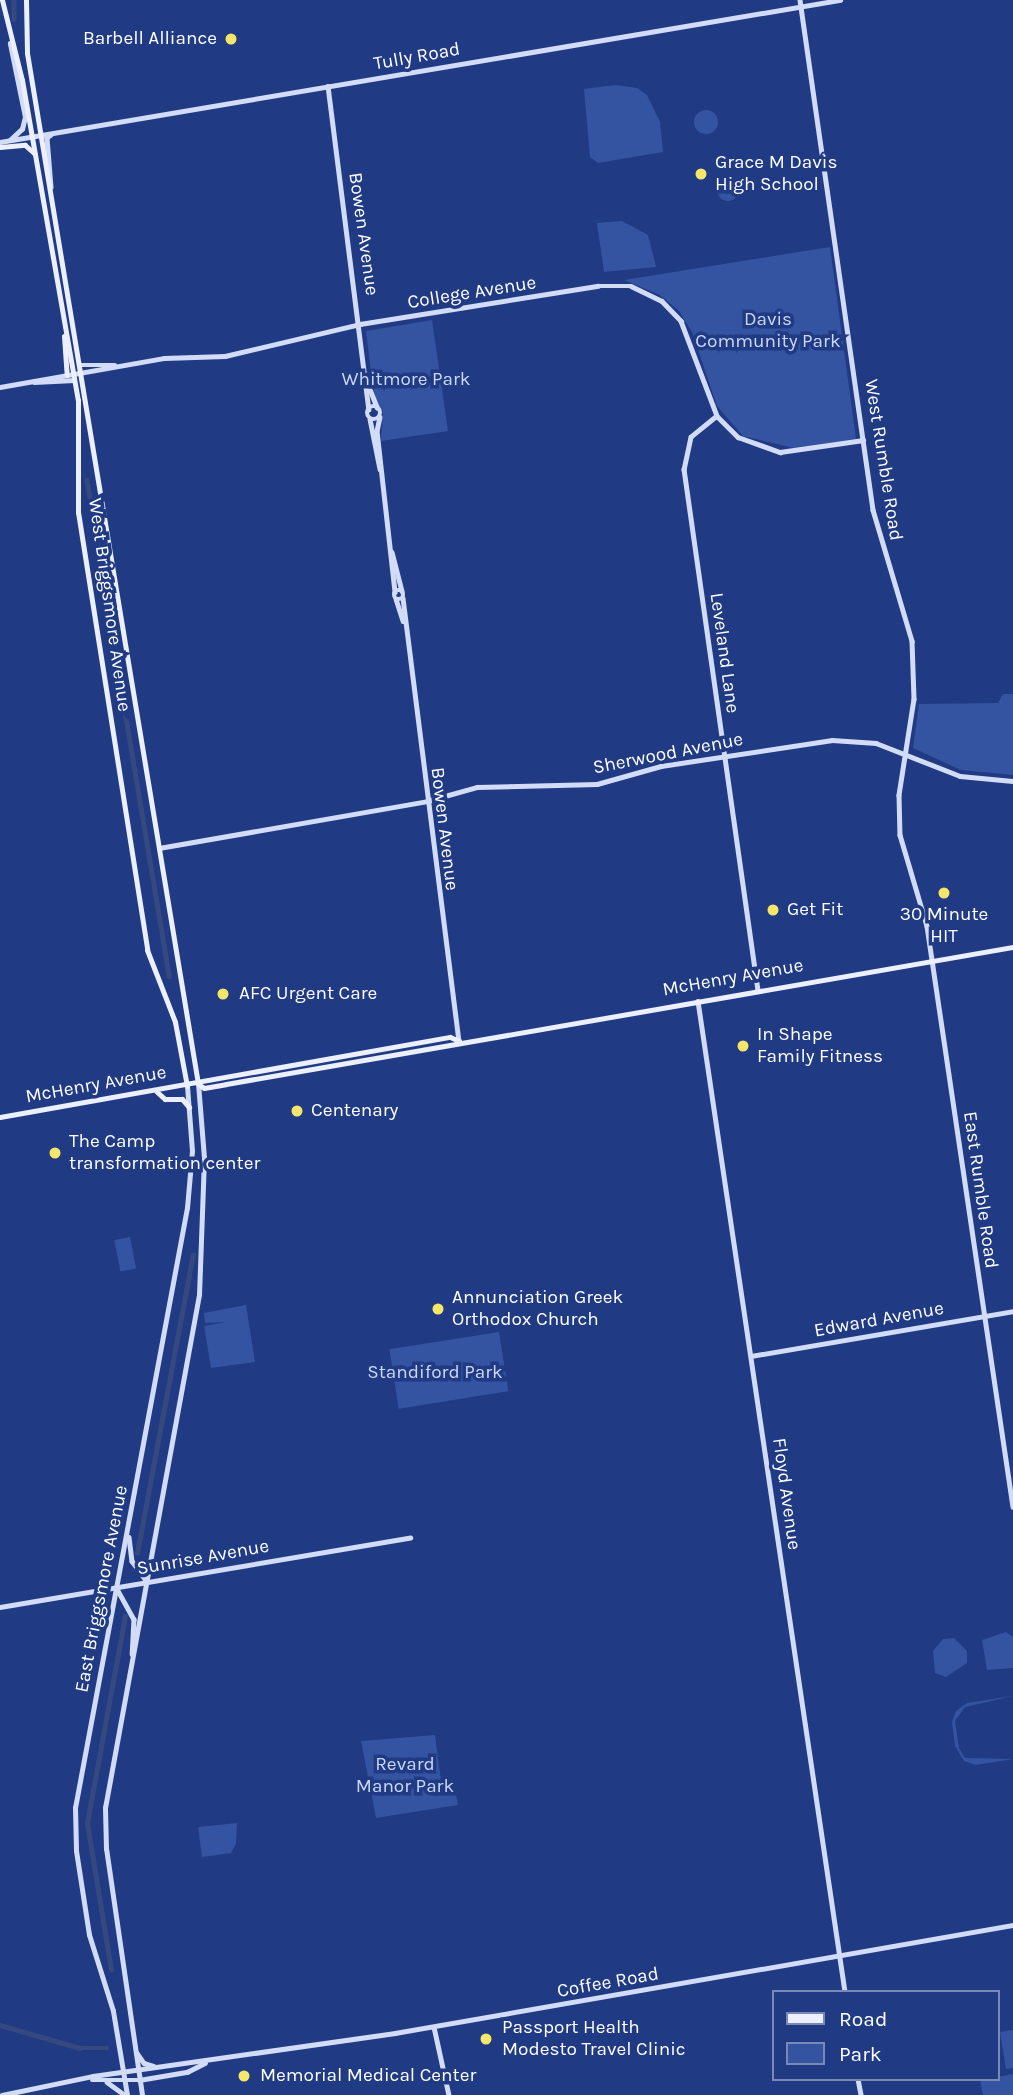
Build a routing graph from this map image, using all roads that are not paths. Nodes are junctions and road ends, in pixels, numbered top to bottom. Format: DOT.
graph roads {
  1 [pos="2,0"];
  2 [pos="26,0"];
  3 [pos="840,0"];
  4 [pos="801,3"];
  5 [pos="9,36"];
  6 [pos="328,86"];
  7 [pos="57,132"];
  8 [pos="41,135"];
  9 [pos="33,136"];
  10 [pos="9,140"];
  11 [pos="0,145"];
  12 [pos="36,156"];
  13 [pos="50,191"];
  14 [pos="360,324"];
  15 [pos="75,373"];
  16 [pos="33,382"];
  17 [pos="369,386"];
  18 [pos="0,387"];
  19 [pos="377,407"];
  20 [pos="369,409"];
  21 [pos="717,416"];
  22 [pos="380,417"];
  23 [pos="370,418"];
  24 [pos="863,440"];
  25 [pos="381,470"];
  26 [pos="392,552"];
  27 [pos="402,591"];
  28 [pos="396,595"];
  29 [pos="403,598"];
  30 [pos="403,621"];
  31 [pos="907,753"];
  32 [pos="724,755"];
  33 [pos="1013,780"];
  34 [pos="427,801"];
  35 [pos="159,848"];
  36 [pos="1013,947"];
  37 [pos="932,961"];
  38 [pos="758,990"];
  39 [pos="698,1000"];
  40 [pos="459,1041"];
  41 [pos="198,1084"];
  42 [pos="187,1086"];
  43 [pos="156,1091"];
  44 [pos="189,1107"];
  45 [pos="0,1118"];
  46 [pos="1013,1311"];
  47 [pos="985,1316"];
  48 [pos="751,1356"];
  49 [pos="1013,1507"];
  50 [pos="130,1516"];
  51 [pos="410,1538"];
  52 [pos="147,1582"];
  53 [pos="116,1587"];
  54 [pos="0,1607"];
  55 [pos="133,1659"];
  56 [pos="1013,1925"];
  57 [pos="840,1956"];
  58 [pos="845,1990"];
  59 [pos="434,2026"];
  60 [pos="134,2046"];
  61 [pos="206,2063"];
  62 [pos="162,2066"];
  63 [pos="138,2070"];
  64 [pos="124,2072"];
  65 [pos="92,2080"];
  66 [pos="139,2080"];
  67 [pos="125,2081"];
  68 [pos="106,2082"];
  69 [pos="2,2095"];
  70 [pos="126,2095"];
  71 [pos="142,2095"];
  72 [pos="449,2095"];
  1 -- 5 [label="main road, West Briggsmore Avenue"];
  2 -- 8 [label="main road, West Briggsmore Avenue"];
  3 -- 4 [label="street, Tully Road"];
  4 -- 6 [label="street, Tully Road"];
  4 -- 24 [label="street, West Rumble Road"];
  5 -- 9 [label="main road, West Briggsmore Avenue"];
  5 -- 10 [label="street"];
  6 -- 7 [label="street, Tully Road"];
  6 -- 14 [label="street, Bowen Avenue"];
  7 -- 8 [label="street, Tully Road"];
  7 -- 13 [label="street"];
  8 -- 9 [label="street, Tully Road"];
  8 -- 13 [label="main road, West Briggsmore Avenue"];
  9 -- 10 [label="street, Tully Road"];
  9 -- 12 [label="main road, West Briggsmore Avenue"];
  10 -- 11 [label="street, Tully Road"];
  11 -- 12 [label="main road"];
  12 -- 15 [label="main road, West Briggsmore Avenue"];
  13 -- 15 [label="main road, West Briggsmore Avenue"];
  14 -- 15 [label="street, College Avenue"];
  14 -- 17 [label="street, Bowen Avenue"];
  14 -- 21 [label="street, College Avenue"];
  15 -- 16 [label="street"];
  15 -- 16 [label="street, College Avenue"];
  15 -- 35 [label="main road, West Briggsmore Avenue"];
  15 -- 42 [label="main road, West Briggsmore Avenue"];
  16 -- 18 [label="street, College Avenue"];
  17 -- 19 [label="street"];
  17 -- 20 [label="street"];
  19 -- 20 [label="street"];
  19 -- 22 [label="street"];
  20 -- 23 [label="street"];
  21 -- 24 [label="street, College Avenue"];
  21 -- 32 [label="street, Leveland Lane"];
  22 -- 23 [label="street"];
  22 -- 25 [label="street"];
  23 -- 25 [label="street"];
  24 -- 31 [label="street, West Rumble Road"];
  25 -- 26 [label="street, Bowen Avenue"];
  26 -- 27 [label="street, Bowen Avenue"];
  26 -- 28 [label="street, Bowen Avenue"];
  27 -- 28 [label="street"];
  27 -- 29 [label="street, Bowen Avenue"];
  28 -- 29 [label="street"];
  28 -- 30 [label="street, Bowen Avenue"];
  29 -- 30 [label="street, Bowen Avenue"];
  30 -- 34 [label="street, Bowen Avenue"];
  31 -- 32 [label="street, Sherwood Avenue"];
  31 -- 33 [label="street, Sherwood Avenue"];
  31 -- 37 [label="street, West Rumble Road"];
  32 -- 34 [label="street, Sherwood Avenue"];
  32 -- 38 [label="street, Leveland Lane"];
  34 -- 35 [label="street, Sherwood Avenue"];
  34 -- 40 [label="street, Bowen Avenue"];
  35 -- 41 [label="main road, West Briggsmore Avenue"];
  36 -- 37 [label="main road, McHenry Avenue"];
  37 -- 38 [label="main road, McHenry Avenue"];
  37 -- 47 [label="street, East Rumble Road"];
  38 -- 39 [label="main road, McHenry Avenue"];
  39 -- 40 [label="main road, McHenry Avenue"];
  39 -- 48 [label="street, Floyd Avenue"];
  40 -- 41 [label="main road, McHenry Avenue"];
  41 -- 42 [label="main road, McHenry Avenue"];
  41 -- 52 [label="street"];
  42 -- 43 [label="main road, McHenry Avenue"];
  42 -- 44 [label="street, East Briggsmore Avenue"];
  43 -- 44 [label="main road"];
  43 -- 45 [label="main road, McHenry Avenue"];
  44 -- 50 [label="street, East Briggsmore Avenue"];
  46 -- 47 [label="street, Edward Avenue"];
  47 -- 48 [label="street, Edward Avenue"];
  47 -- 49 [label="street, East Rumble Road"];
  48 -- 57 [label="street, Floyd Avenue"];
  50 -- 52 [label="street"];
  50 -- 53 [label="street, East Briggsmore Avenue"];
  51 -- 52 [label="street, Sunrise Avenue"];
  52 -- 53 [label="street, Sunrise Avenue"];
  52 -- 55 [label="street"];
  53 -- 54 [label="street, Sunrise Avenue"];
  53 -- 55 [label="street"];
  53 -- 64 [label="street, East Briggsmore Avenue"];
  55 -- 60 [label="street"];
  56 -- 57 [label="street, Coffee Road"];
  57 -- 58 [label="street, Floyd Avenue"];
  57 -- 59 [label="street, Coffee Road"];
  59 -- 61 [label="street, Coffee Road"];
  59 -- 72 [label="street"];
  60 -- 62 [label="street"];
  60 -- 63 [label="street"];
  61 -- 62 [label="street, Coffee Road"];
  61 -- 66 [label="street, Coffee Road"];
  62 -- 63 [label="street, Coffee Road"];
  63 -- 64 [label="street, Coffee Road"];
  63 -- 66 [label="street"];
  64 -- 65 [label="street, Coffee Road"];
  64 -- 67 [label="street, East Briggsmore Avenue"];
  65 -- 68 [label="street, Coffee Road"];
  65 -- 69 [label="street, Coffee Road"];
  66 -- 67 [label="street, Coffee Road"];
  66 -- 71 [label="street"];
  67 -- 68 [label="street, Coffee Road"];
  67 -- 70 [label="street, East Briggsmore Avenue"];
  68 -- 70 [label="street"];
}
